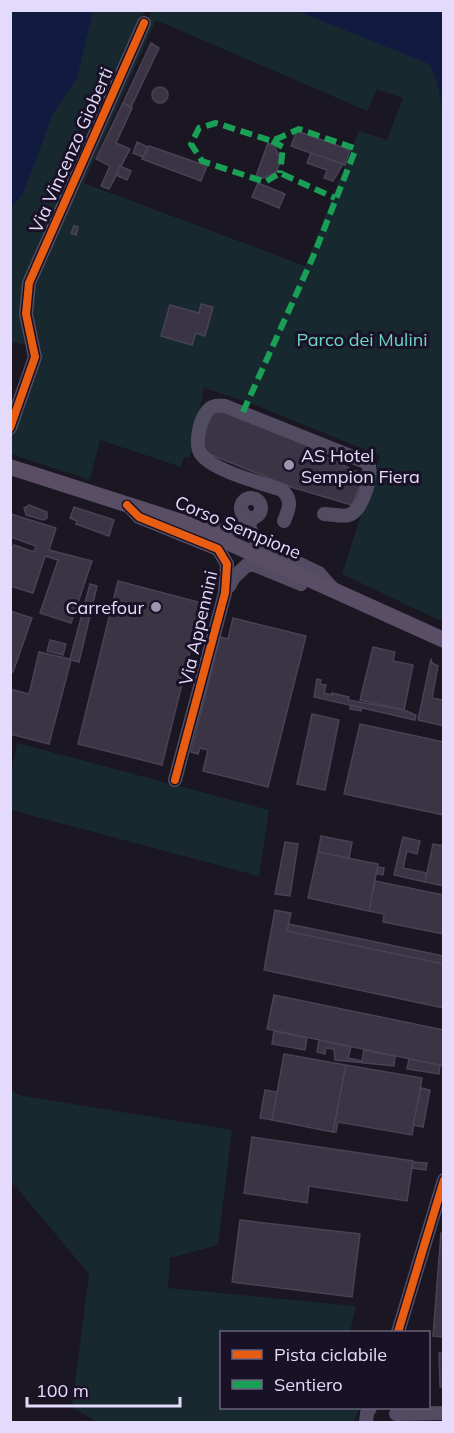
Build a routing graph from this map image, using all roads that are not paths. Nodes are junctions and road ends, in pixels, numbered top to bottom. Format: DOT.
graph roads {
  1 [pos="144,23"];
  2 [pos="10,428"];
  3 [pos="10,467"];
  4 [pos="127,505"];
  5 [pos="324,514"];
  6 [pos="284,521"];
  7 [pos="333,589"];
  8 [pos="225,593"];
  9 [pos="444,640"];
  10 [pos="175,780"];
  11 [pos="444,1180"];
  12 [pos="398,1331"];
  13 [pos="444,1413"];
  14 [pos="395,1415"];
  1 -- 2 [label="street, Via Vincenzo Gioberti"];
  3 -- 4 [label="main road, Corso Sempione"];
  4 -- 7 [label="main road, Corso Sempione"];
  4 -- 7 [label="street, Corso Sempione"];
  4 -- 8 [label="street, Via Appennini"];
  5 -- 6 [label="street"];
  7 -- 8 [label="street, Via Appennini"];
  7 -- 9 [label="main road, Corso Sempione"];
  8 -- 10 [label="street, Via Appennini"];
  11 -- 12 [label="street"];
  13 -- 14 [label="street"];
}
